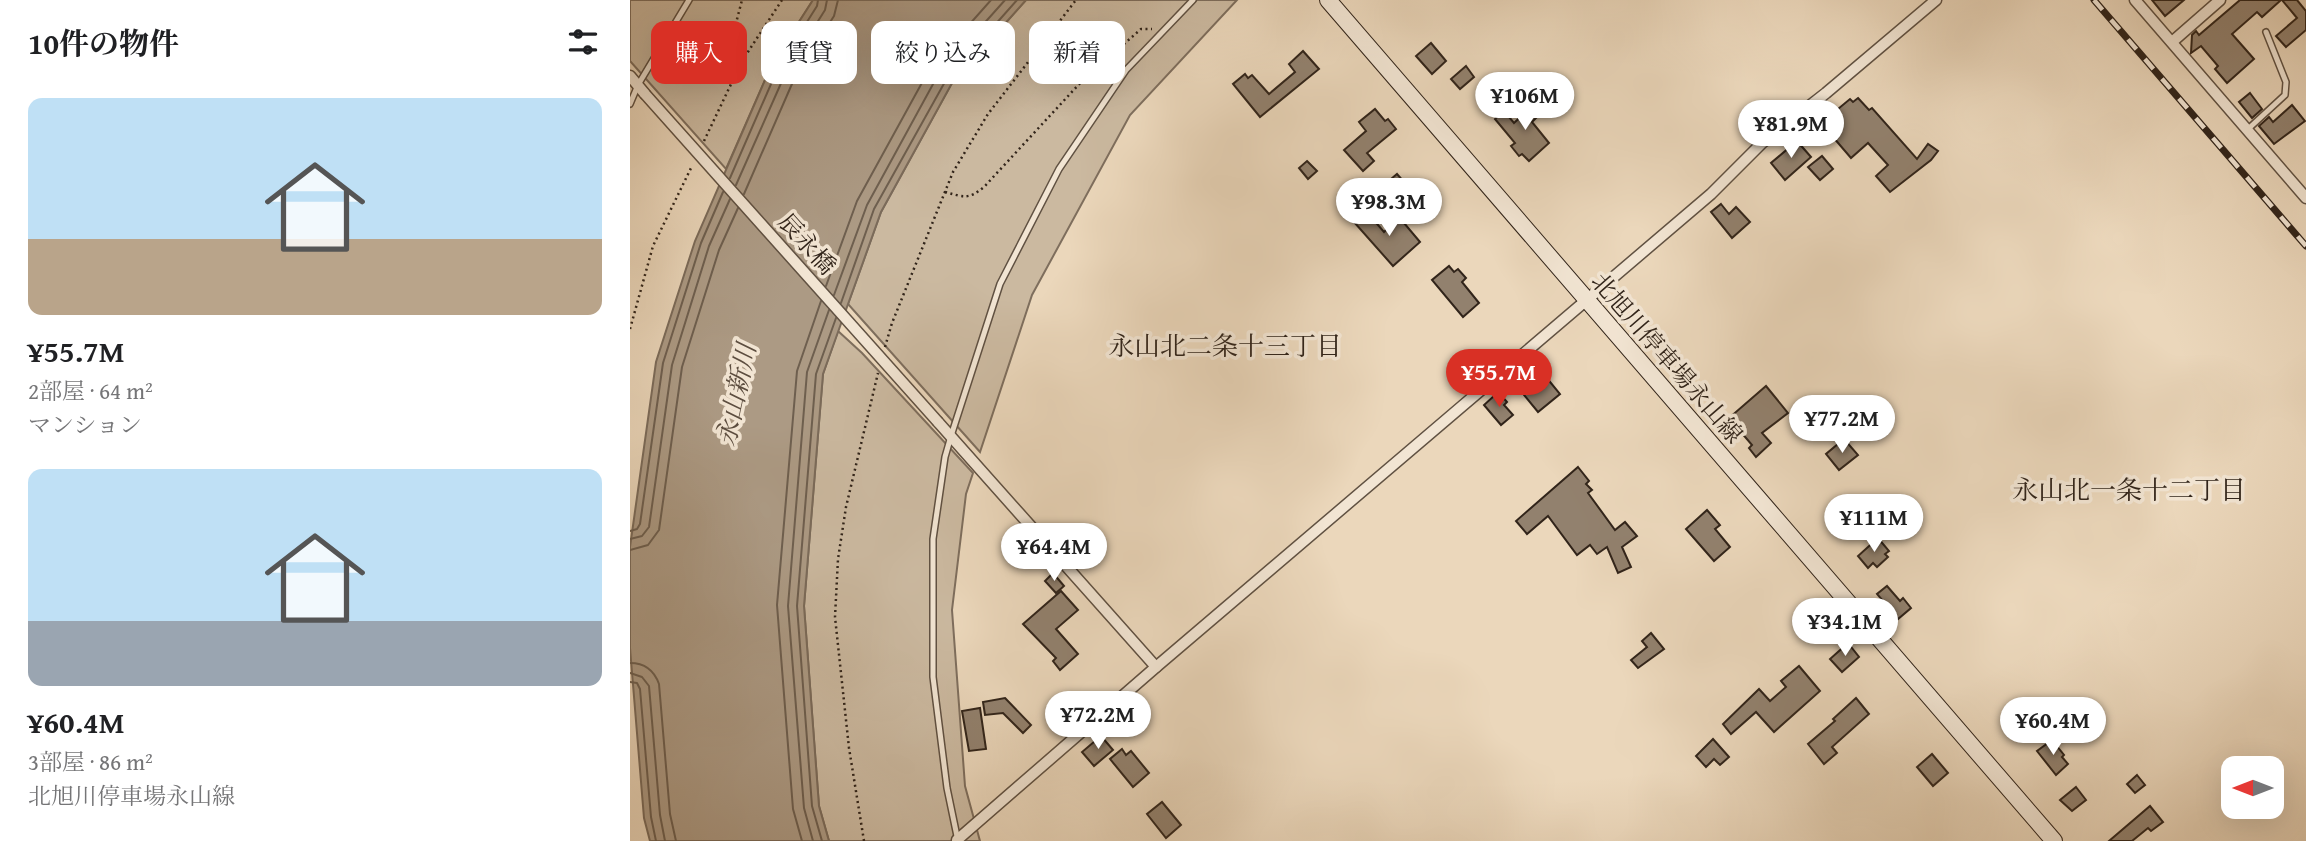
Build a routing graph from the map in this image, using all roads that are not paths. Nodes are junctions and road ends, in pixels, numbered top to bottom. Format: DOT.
graph roads {
  1 [pos="689,0"];
  2 [pos="1193,0"];
  3 [pos="1328,0"];
  4 [pos="1936,0"];
  5 [pos="2135,0"];
  6 [pos="2220,0"];
  7 [pos="2266,32"];
  8 [pos="2172,42"];
  9 [pos="630,76"];
  10 [pos="642,90"];
  11 [pos="630,104"];
  12 [pos="2248,130"];
  13 [pos="2304,193"];
  14 [pos="1588,300"];
  15 [pos="951,436"];
  16 [pos="1156,667"];
  17 [pos="957,840"];
  18 [pos="2054,841"];
  1 -- 10 [label="lane"];
  2 -- 15 [label="lane"];
  3 -- 14 [label="main road, 北旭川停車場永山線"];
  4 -- 14 [label="street"];
  5 -- 8 [label="street"];
  6 -- 8 [label="street"];
  7 -- 12 [label="lane"];
  8 -- 12 [label="street"];
  9 -- 10 [label="street, 辰永橋"];
  10 -- 11 [label="lane"];
  10 -- 15 [label="street, 辰永橋, bridge"];
  12 -- 13 [label="street"];
  14 -- 16 [label="street"];
  14 -- 18 [label="main road, 北旭川停車場永山線"];
  15 -- 16 [label="street, 辰永橋"];
  15 -- 17 [label="lane"];
  16 -- 17 [label="street"];
}
